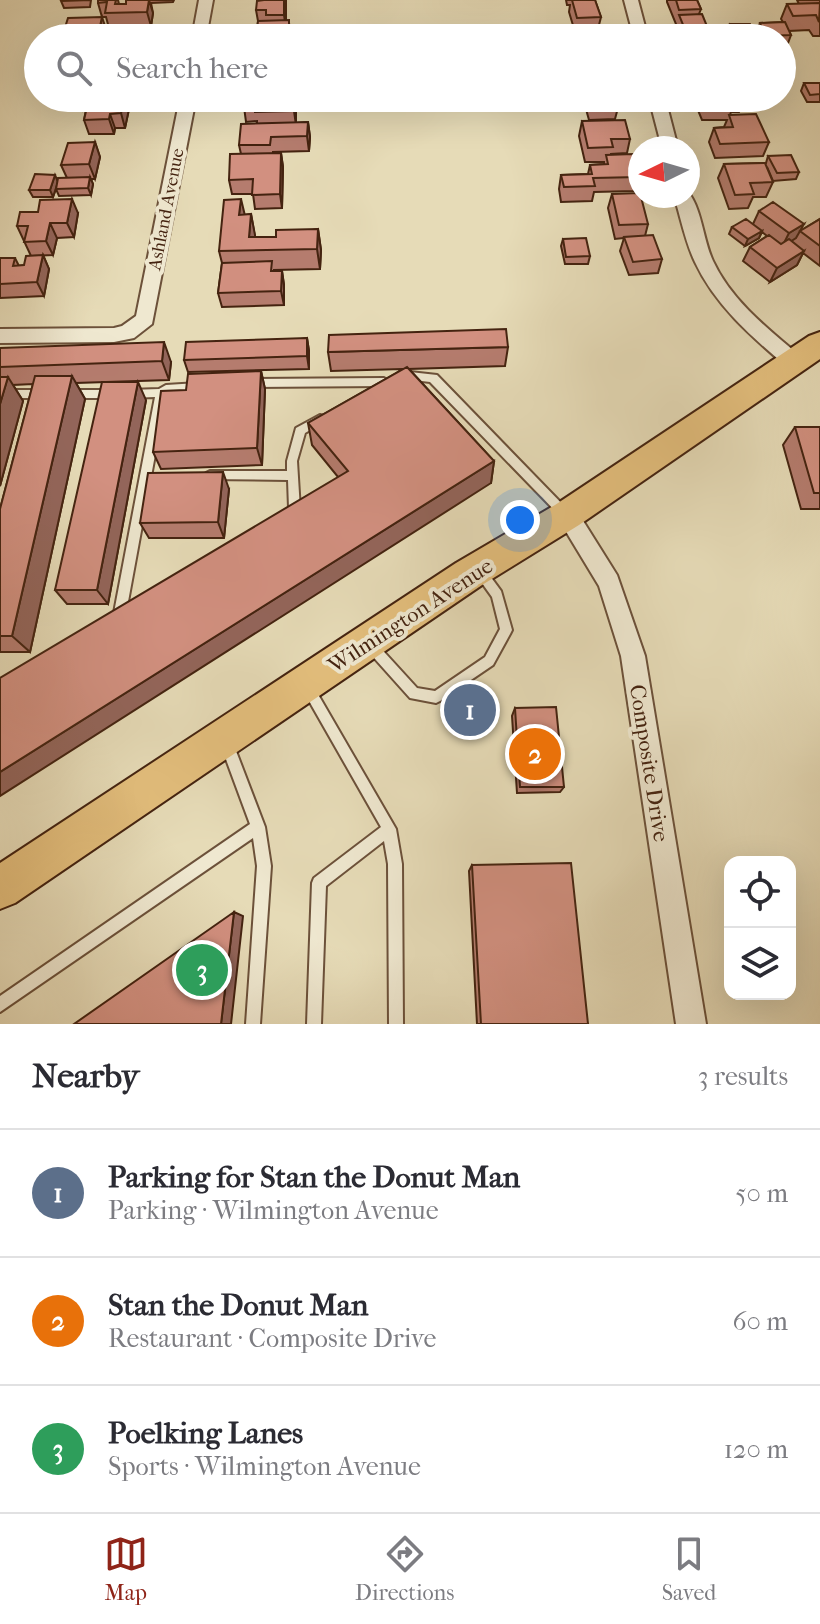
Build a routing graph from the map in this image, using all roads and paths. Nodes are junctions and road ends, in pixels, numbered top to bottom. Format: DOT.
graph roads {
  1 [pos="206,0"];
  2 [pos="631,0"];
  3 [pos="202,24"];
  4 [pos="637,24"];
  5 [pos="185,112"];
  6 [pos="661,112"];
  7 [pos="667,136"];
  8 [pos="686,208"];
  9 [pos="0,336"];
  10 [pos="807,352"];
  11 [pos="384,382"];
  12 [pos="240,384"];
  13 [pos="211,386"];
  14 [pos="161,393"];
  15 [pos="0,394"];
  16 [pos="360,396"];
  17 [pos="336,410"];
  18 [pos="293,475"];
  19 [pos="204,476"];
  20 [pos="160,477"];
  21 [pos="145,478"];
  22 [pos="567,515"];
  23 [pos="276,525"];
  24 [pos="478,569"];
  25 [pos="131,611"];
  26 [pos="119,618"];
  27 [pos="106,626"];
  28 [pos="368,642"];
  29 [pos="306,684"];
  30 [pos="224,739"];
  31 [pos="258,827"];
  32 [pos="389,829"];
  33 [pos="0,888"];
  34 [pos="0,1005"];
  35 [pos="253,1024"];
  36 [pos="314,1024"];
  37 [pos="396,1024"];
  38 [pos="691,1024"];
  1 -- 3 [label="street"];
  2 -- 4 [label="street"];
  5 -- 9 [label="street, Ashland Avenue"];
  6 -- 7 [label="street"];
  8 -- 10 [label="street"];
  10 -- 22 [label="main road, Wilmington Avenue"];
  11 -- 12 [label="lane"];
  11 -- 16 [label="lane"];
  11 -- 22 [label="lane"];
  13 -- 14 [label="lane"];
  14 -- 15 [label="lane"];
  14 -- 21 [label="lane"];
  17 -- 18 [label="lane"];
  18 -- 19 [label="lane"];
  18 -- 23 [label="lane"];
  20 -- 21 [label="lane"];
  21 -- 26 [label="lane"];
  22 -- 24 [label="main road, Wilmington Avenue"];
  22 -- 38 [label="street, Composite Drive"];
  24 -- 28 [label="main road, Wilmington Avenue"];
  24 -- 28 [label="lane"];
  25 -- 26 [label="lane"];
  26 -- 27 [label="lane"];
  28 -- 29 [label="main road, Wilmington Avenue"];
  29 -- 30 [label="main road, Wilmington Avenue"];
  29 -- 32 [label="lane"];
  30 -- 31 [label="lane"];
  30 -- 33 [label="main road, Wilmington Avenue"];
  31 -- 34 [label="lane"];
  31 -- 35 [label="lane"];
  32 -- 36 [label="lane"];
  32 -- 37 [label="lane"];
}
